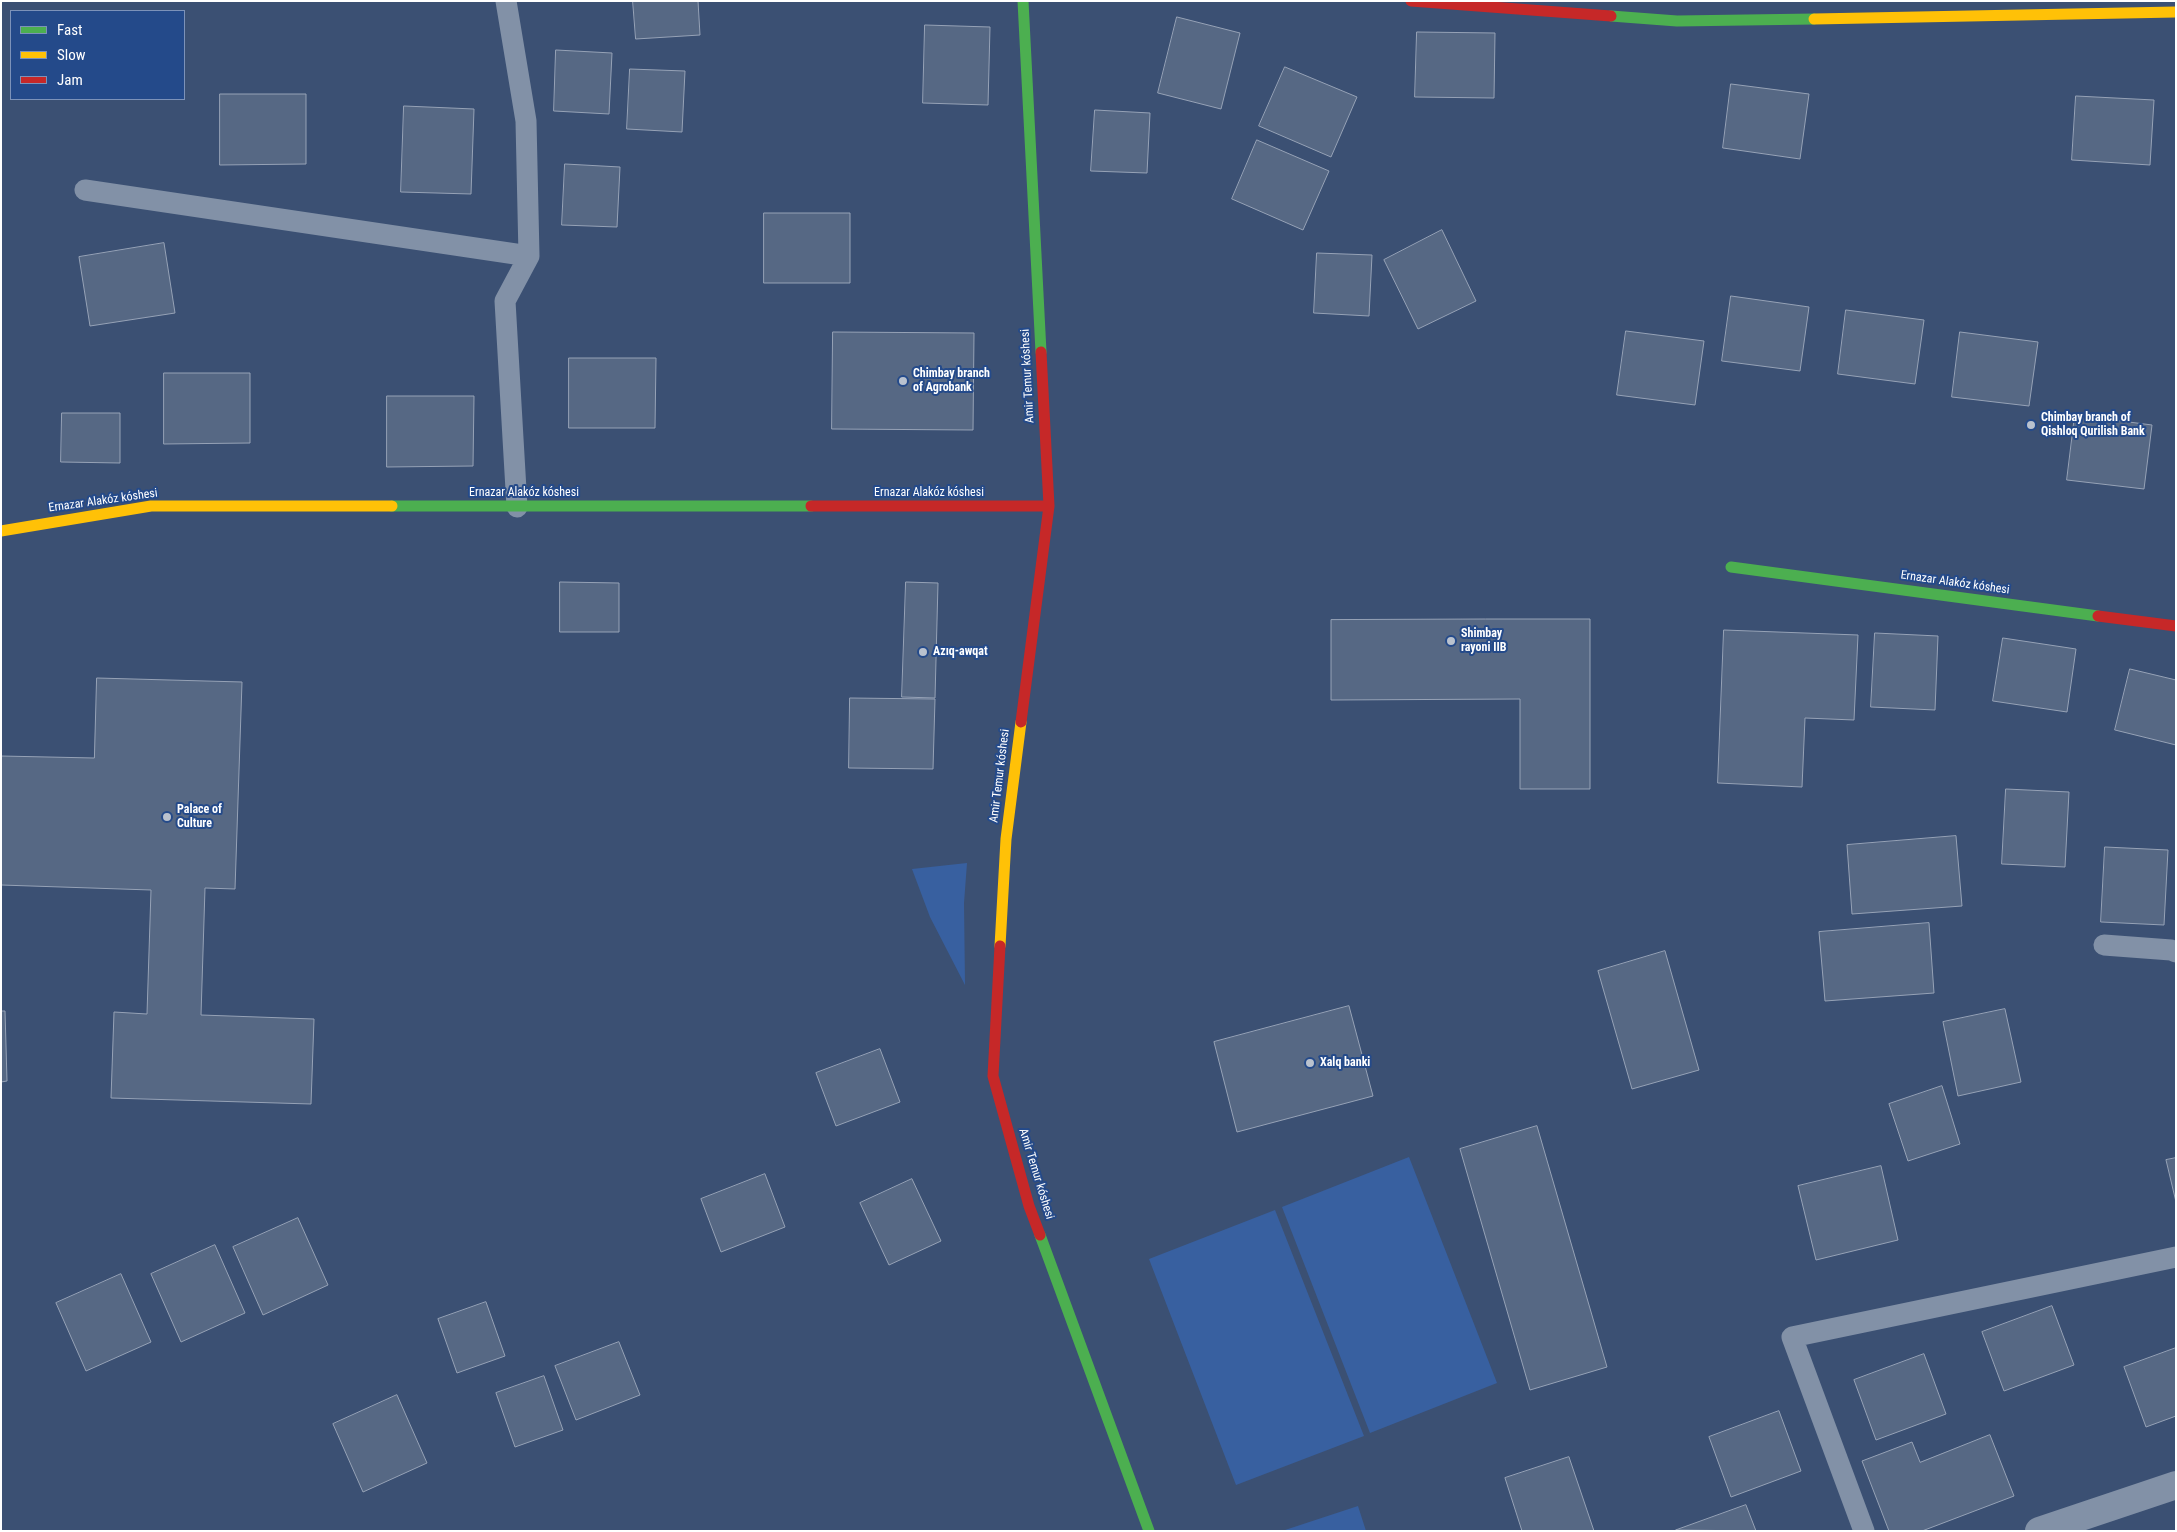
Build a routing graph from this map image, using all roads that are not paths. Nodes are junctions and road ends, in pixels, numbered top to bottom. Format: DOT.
graph roads {
  1 [pos="506,1"];
  2 [pos="1023,1"];
  3 [pos="1412,1"];
  4 [pos="2176,12"];
  5 [pos="85,190"];
  6 [pos="529,256"];
  7 [pos="517,506"];
  8 [pos="1049,506"];
  9 [pos="1,531"];
  10 [pos="1731,567"];
  11 [pos="2176,626"];
  12 [pos="2104,945"];
  13 [pos="2176,952"];
  14 [pos="2176,1257"];
  15 [pos="2176,1485"];
  16 [pos="1149,1531"];
  17 [pos="1864,1531"];
  18 [pos="2039,1531"];
  1 -- 6 [label="lane"];
  2 -- 8 [label="street, Amir Temur kóshesi"];
  3 -- 4 [label="street"];
  5 -- 6 [label="lane"];
  6 -- 7 [label="lane"];
  7 -- 8 [label="street, Ernazar Alakóz kóshesi"];
  7 -- 9 [label="street, Ernazar Alakóz kóshesi"];
  8 -- 16 [label="street, Amir Temur kóshesi"];
  10 -- 11 [label="street, Ernazar Alakóz kóshesi"];
  12 -- 13 [label="lane"];
  14 -- 17 [label="lane"];
  15 -- 18 [label="street"];
}
